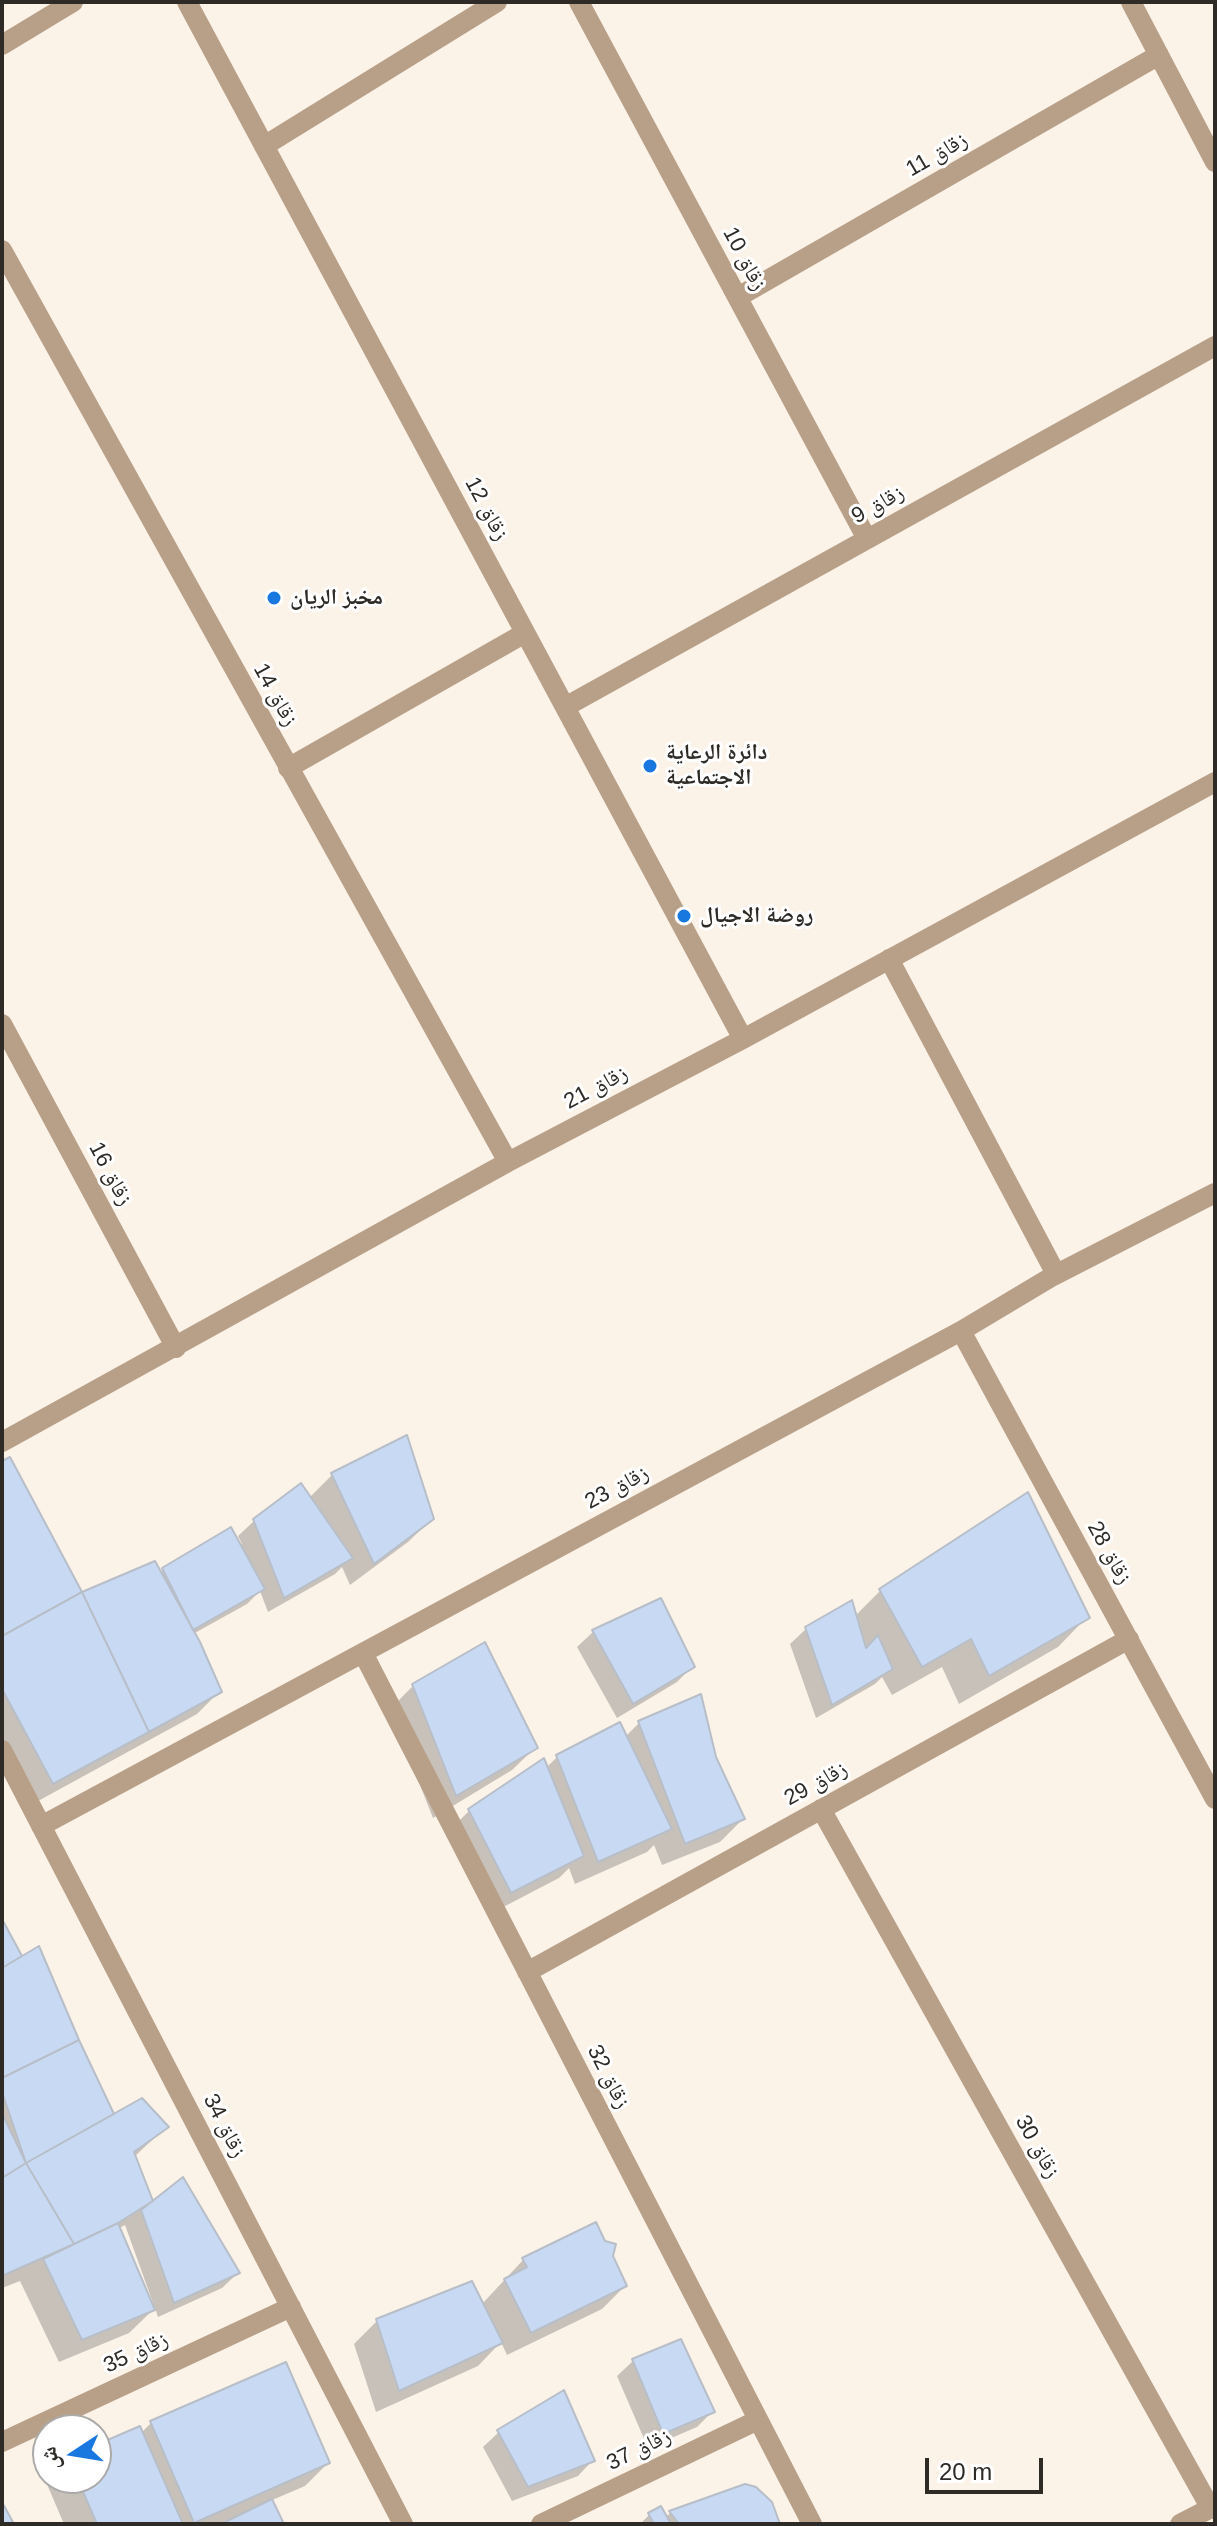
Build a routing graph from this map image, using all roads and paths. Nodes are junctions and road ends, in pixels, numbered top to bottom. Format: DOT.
graph roads {
  1 [pos="73,2"];
  2 [pos="187,2"];
  3 [pos="497,2"];
  4 [pos="579,2"];
  5 [pos="1131,2"];
  6 [pos="2,45"];
  7 [pos="1159,55"];
  8 [pos="264,146"];
  9 [pos="1215,162"];
  10 [pos="2,250"];
  11 [pos="738,297"];
  12 [pos="1215,346"];
  13 [pos="867,539"];
  14 [pos="525,633"];
  15 [pos="565,707"];
  16 [pos="288,768"];
  17 [pos="1215,782"];
  18 [pos="889,959"];
  19 [pos="2,1024"];
  20 [pos="743,1039"];
  21 [pos="508,1162"];
  22 [pos="1215,1193"];
  23 [pos="1056,1274"];
  24 [pos="961,1331"];
  25 [pos="176,1348"];
  26 [pos="2,1442"];
  27 [pos="1129,1639"];
  28 [pos="363,1653"];
  29 [pos="2,1750"];
  30 [pos="1215,1799"];
  31 [pos="821,1809"];
  32 [pos="41,1826"];
  33 [pos="527,1972"];
  34 [pos="291,2307"];
  35 [pos="758,2420"];
  36 [pos="2,2442"];
  37 [pos="1213,2507"];
  38 [pos="403,2524"];
  39 [pos="541,2524"];
  40 [pos="812,2524"];
  41 [pos="1180,2524"];
  1 -- 6 [label="street"];
  2 -- 8 [label="street, زقاق 12"];
  3 -- 8 [label="street"];
  4 -- 11 [label="street, زقاق 10"];
  5 -- 7 [label="street"];
  7 -- 9 [label="street"];
  7 -- 11 [label="street, زقاق 11"];
  8 -- 14 [label="street, زقاق 12"];
  10 -- 16 [label="street, زقاق 14"];
  11 -- 13 [label="street, زقاق 10"];
  12 -- 13 [label="street, زقاق 9"];
  13 -- 15 [label="street, زقاق 9"];
  14 -- 15 [label="street, زقاق 12"];
  14 -- 16 [label="street"];
  15 -- 20 [label="street, زقاق 12"];
  16 -- 21 [label="street, زقاق 14"];
  17 -- 18 [label="street, زقاق 21"];
  18 -- 20 [label="street, زقاق 21"];
  18 -- 23 [label="street"];
  19 -- 25 [label="street, زقاق 16"];
  20 -- 21 [label="street, زقاق 21"];
  21 -- 25 [label="street, زقاق 21"];
  22 -- 23 [label="street, زقاق 23"];
  23 -- 24 [label="street, زقاق 23"];
  24 -- 27 [label="street, زقاق 28"];
  24 -- 28 [label="street, زقاق 23"];
  25 -- 26 [label="street, زقاق 21"];
  27 -- 30 [label="street, زقاق 28"];
  27 -- 31 [label="street, زقاق 29"];
  28 -- 32 [label="street, زقاق 23"];
  28 -- 33 [label="street, زقاق 32"];
  29 -- 32 [label="street, زقاق 34"];
  31 -- 33 [label="street, زقاق 29"];
  31 -- 37 [label="street, زقاق 30"];
  32 -- 34 [label="street, زقاق 34"];
  33 -- 35 [label="street, زقاق 32"];
  34 -- 36 [label="street, زقاق 35"];
  34 -- 38 [label="street, زقاق 34"];
  35 -- 39 [label="street, زقاق 37"];
  35 -- 40 [label="street, زقاق 32"];
  37 -- 41 [label="street"];
}
